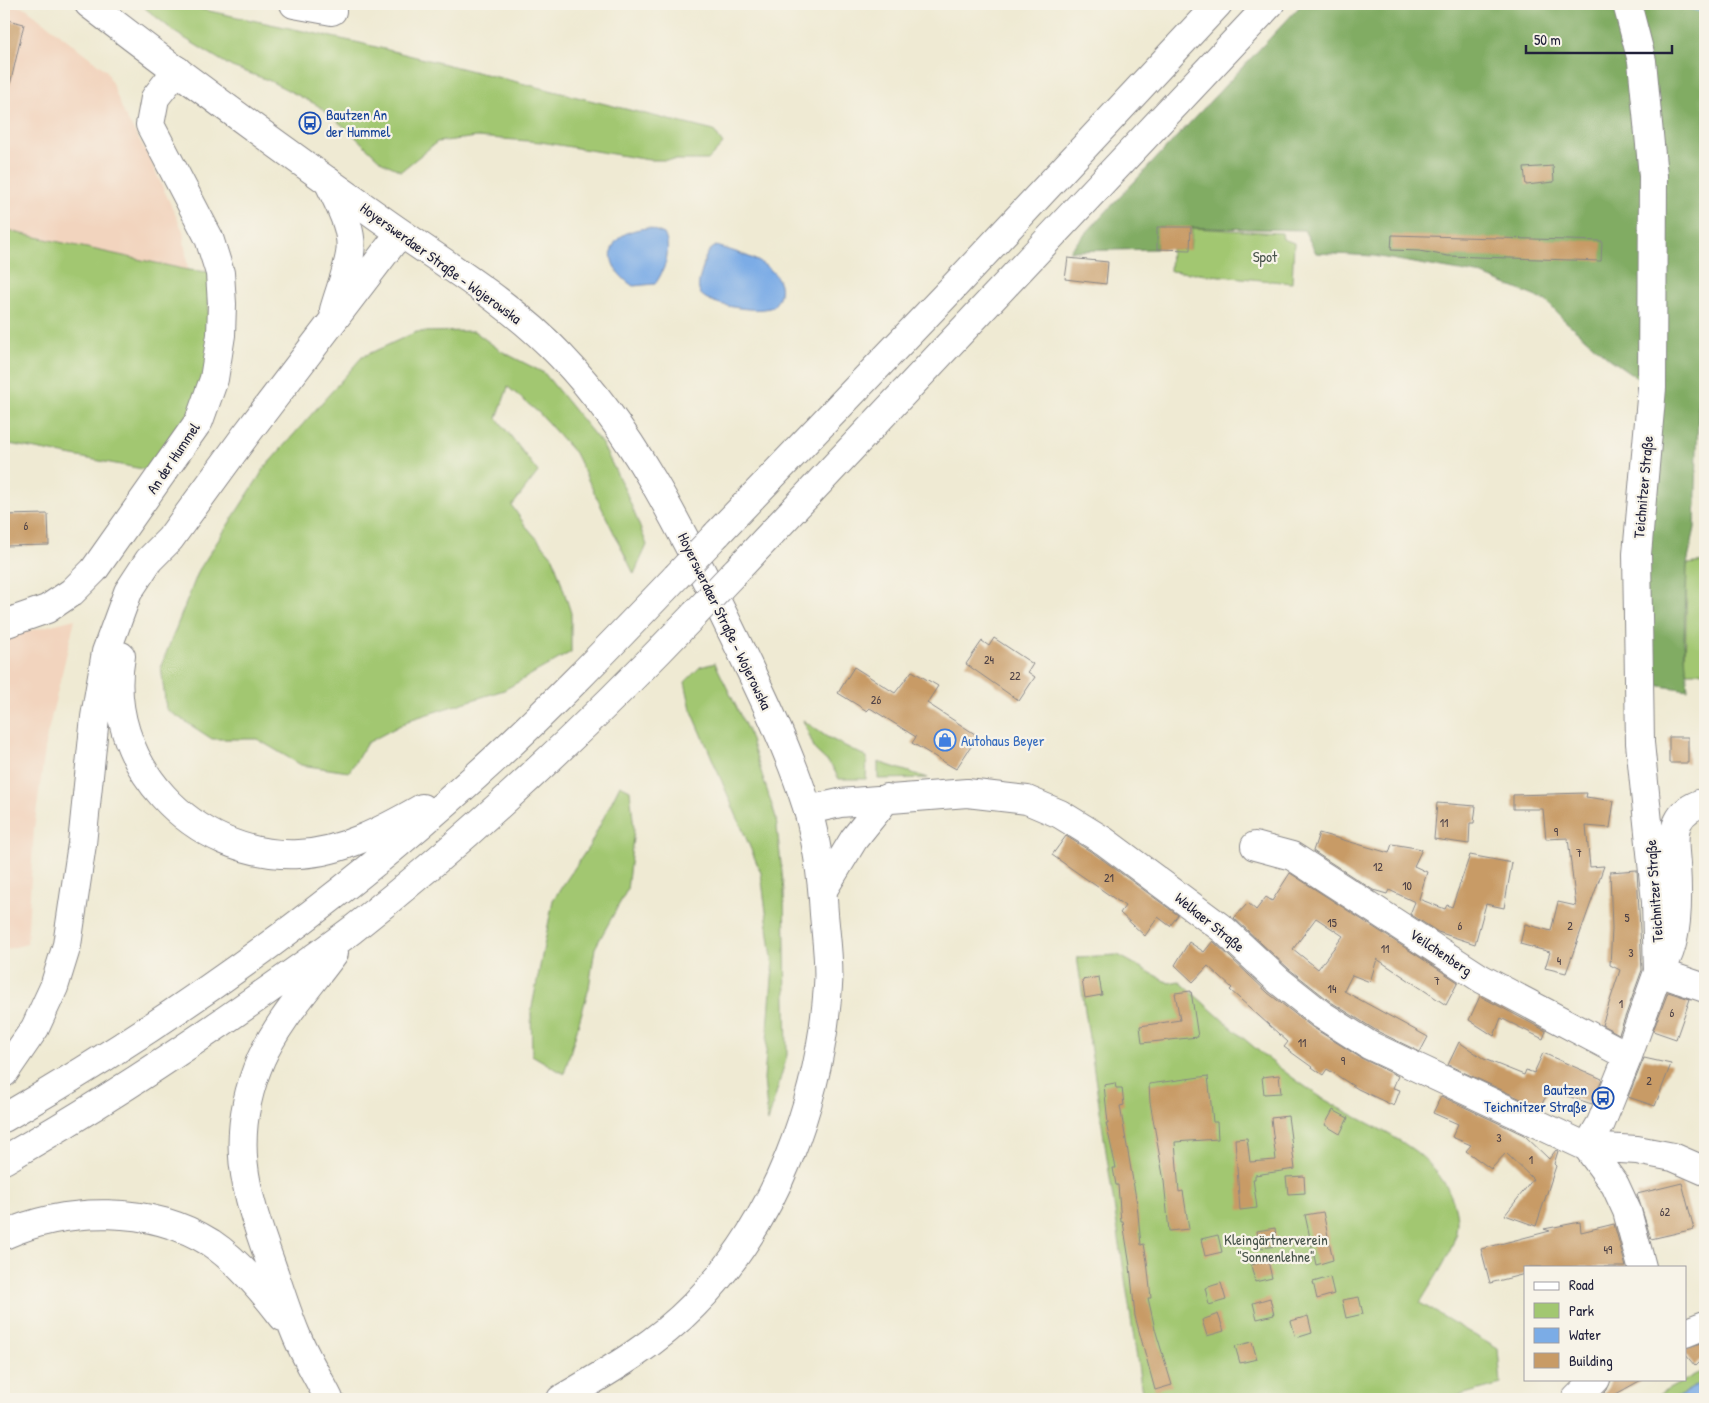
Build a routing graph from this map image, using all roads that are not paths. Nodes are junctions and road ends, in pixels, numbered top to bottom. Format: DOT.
graph roads {
  1 [pos="89,4"];
  2 [pos="294,4"];
  3 [pos="1218,4"];
  4 [pos="1270,4"];
  5 [pos="332,11"];
  6 [pos="1628,11"];
  7 [pos="177,70"];
  8 [pos="328,181"];
  9 [pos="400,233"];
  10 [pos="330,324"];
  11 [pos="170,538"];
  12 [pos="4,624"];
  13 [pos="475,776"];
  14 [pos="887,798"];
  15 [pos="1705,802"];
  16 [pos="808,810"];
  17 [pos="1255,846"];
  18 [pos="822,890"];
  19 [pos="351,930"];
  20 [pos="1658,972"];
  21 [pos="1705,988"];
  22 [pos="1628,1056"];
  23 [pos="4,1073"];
  24 [pos="4,1118"];
  25 [pos="1587,1147"];
  26 [pos="4,1160"];
  27 [pos="1705,1171"];
  28 [pos="4,1235"];
  29 [pos="1642,1266"];
  30 [pos="1705,1326"];
  31 [pos="295,1333"];
  32 [pos="1686,1333"];
  33 [pos="1595,1380"];
  34 [pos="329,1399"];
  35 [pos="561,1399"];
  36 [pos="1576,1399"];
  1 -- 7 [label="main road, Hoyerswerdaer Straße - Wojerowska"];
  2 -- 5 [label="main road"];
  3 -- 13 [label="main road, bridge"];
  4 -- 19 [label="main road, bridge"];
  6 -- 20 [label="main road, Teichnitzer Straße"];
  7 -- 8 [label="main road, Hoyerswerdaer Straße - Wojerowska"];
  7 -- 12 [label="main road, An der Hummel"];
  8 -- 9 [label="main road, Hoyerswerdaer Straße - Wojerowska"];
  8 -- 10 [label="main road"];
  9 -- 10 [label="main road"];
  9 -- 16 [label="main road, Hoyerswerdaer Straße - Wojerowska"];
  10 -- 11 [label="main road"];
  11 -- 13 [label="main road"];
  11 -- 23 [label="main road"];
  13 -- 24 [label="main road"];
  14 -- 16 [label="main road, Welkaer Straße"];
  14 -- 18 [label="main road"];
  14 -- 25 [label="main road, Welkaer Straße"];
  15 -- 20 [label="main road, Teichnitzer Straße"];
  16 -- 18 [label="main road, Hoyerswerdaer Straße - Wojerowska"];
  17 -- 22 [label="main road, Veilchenberg"];
  18 -- 35 [label="main road, Hoyerswerdaer Straße - Wojerowska"];
  19 -- 26 [label="main road"];
  19 -- 31 [label="main road"];
  20 -- 21 [label="main road"];
  20 -- 22 [label="main road, Teichnitzer Straße"];
  22 -- 25 [label="main road, Teichnitzer Straße"];
  25 -- 27 [label="main road"];
  25 -- 29 [label="main road"];
  28 -- 31 [label="main road"];
  30 -- 32 [label="main road"];
  31 -- 34 [label="main road"];
  33 -- 36 [label="main road"];
}
